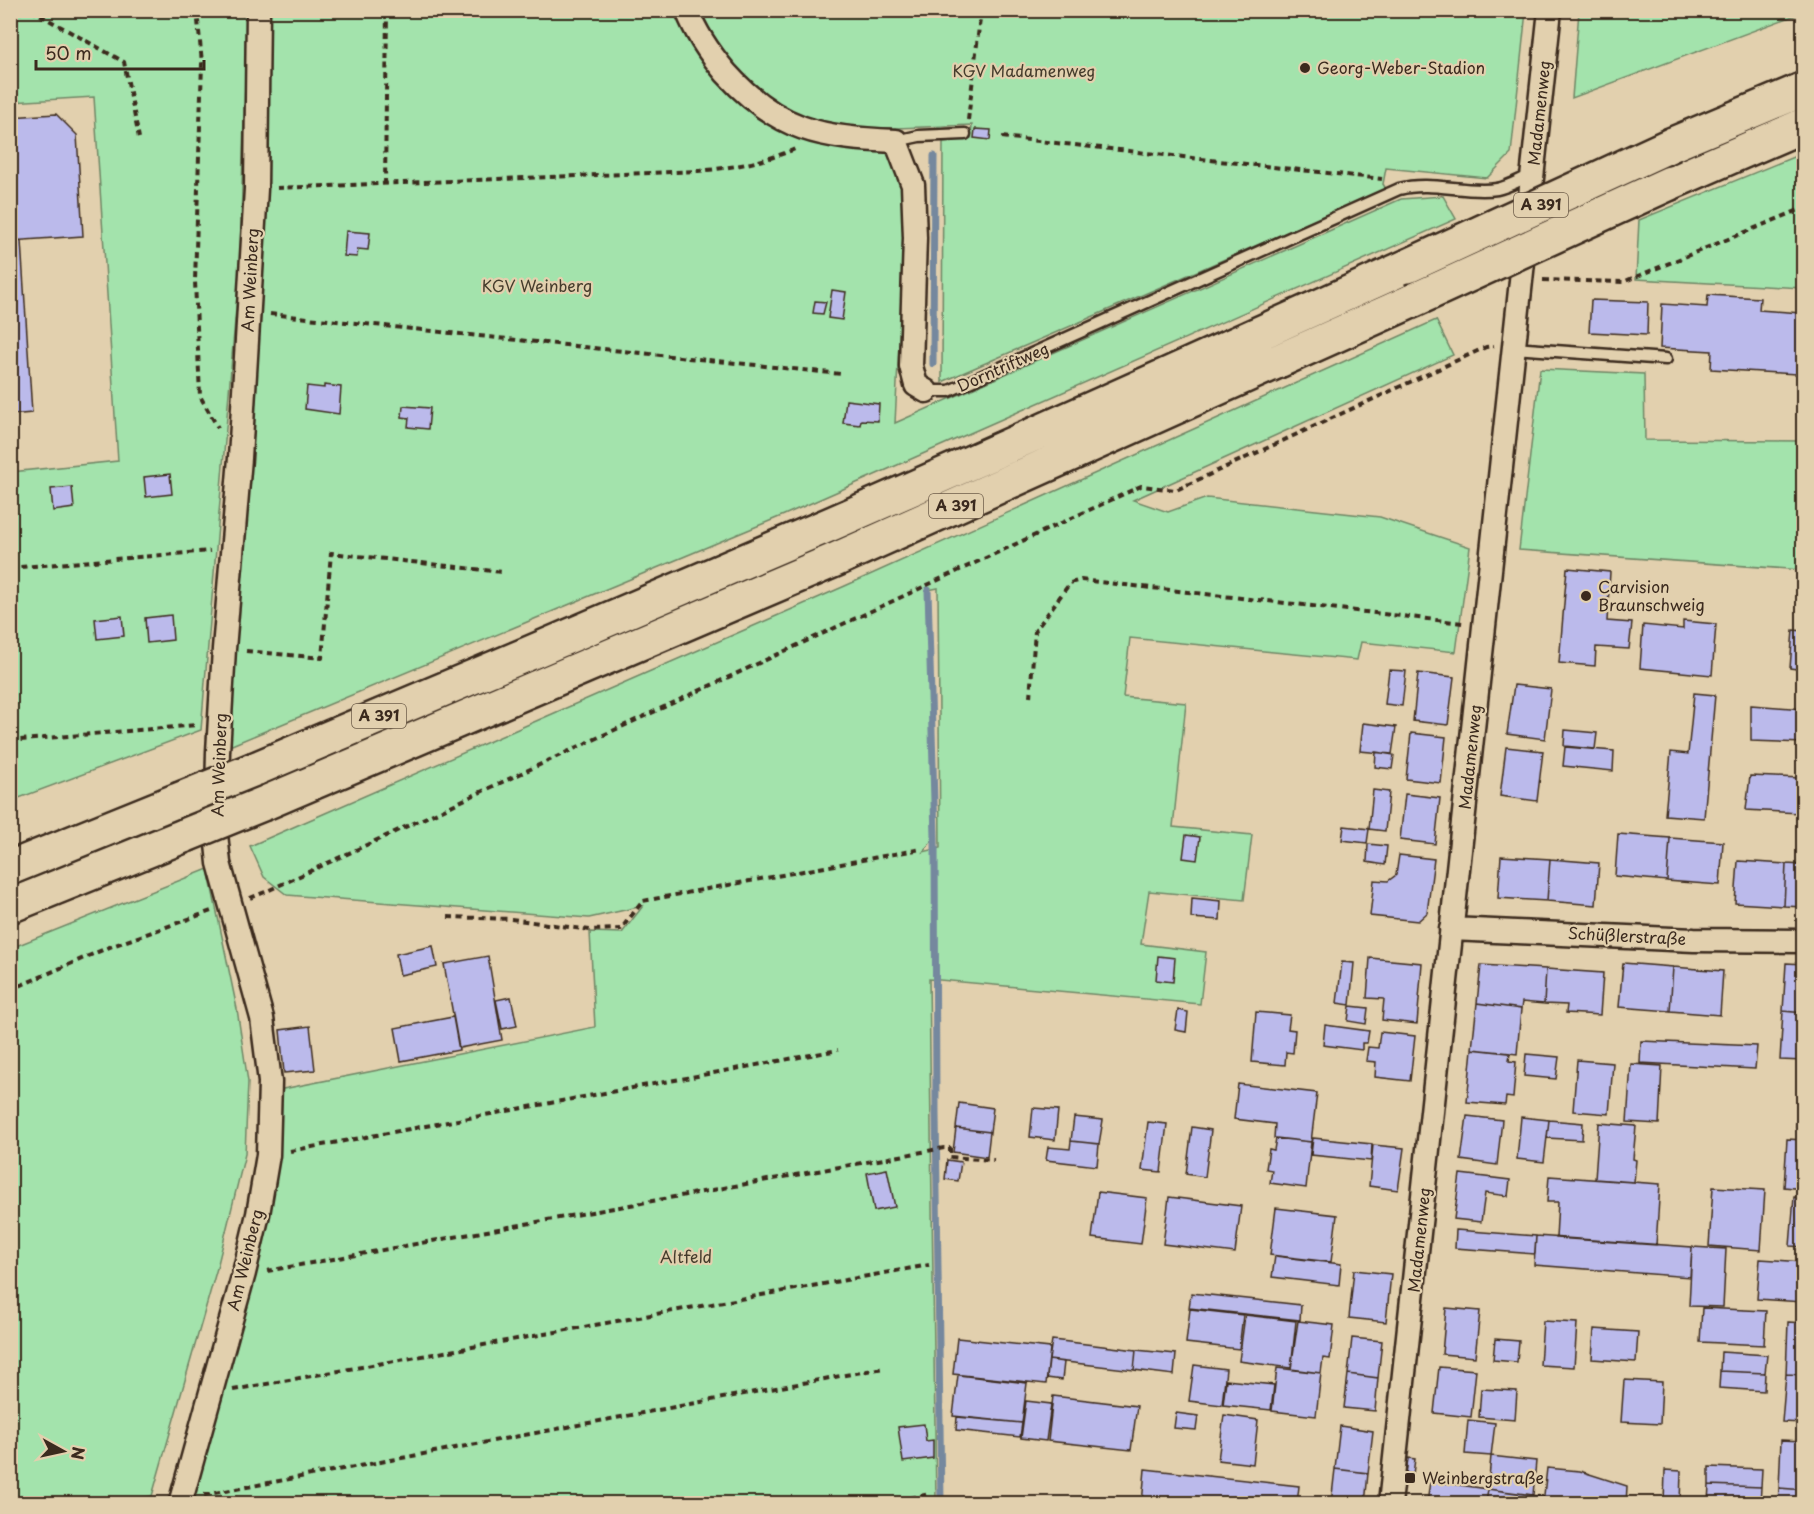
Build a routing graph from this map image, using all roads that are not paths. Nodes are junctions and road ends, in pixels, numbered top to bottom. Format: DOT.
graph roads {
  1 [pos="258,10"];
  2 [pos="687,10"];
  3 [pos="1550,10"];
  4 [pos="1803,89"];
  5 [pos="1803,125"];
  6 [pos="965,134"];
  7 [pos="896,141"];
  8 [pos="1532,174"];
  9 [pos="1514,344"];
  10 [pos="1666,359"];
  11 [pos="927,391"];
  12 [pos="10,868"];
  13 [pos="10,906"];
  14 [pos="1451,929"];
  15 [pos="1803,941"];
  16 [pos="180,1503"];
  17 [pos="1390,1503"];
  1 -- 16 [label="street, Am Weinberg"];
  2 -- 7 [label="street"];
  3 -- 8 [label="street, Madamenweg"];
  4 -- 12 [label="highway, A 391, bridge"];
  5 -- 13 [label="highway, A 391, bridge"];
  6 -- 7 [label="lane"];
  7 -- 11 [label="street, Dorntriftweg"];
  8 -- 9 [label="street, Madamenweg"];
  8 -- 11 [label="lane, Dorntriftweg"];
  9 -- 10 [label="lane"];
  9 -- 14 [label="street, Madamenweg"];
  14 -- 15 [label="street, Schüßlerstraße"];
  14 -- 17 [label="street, Madamenweg"];
}
